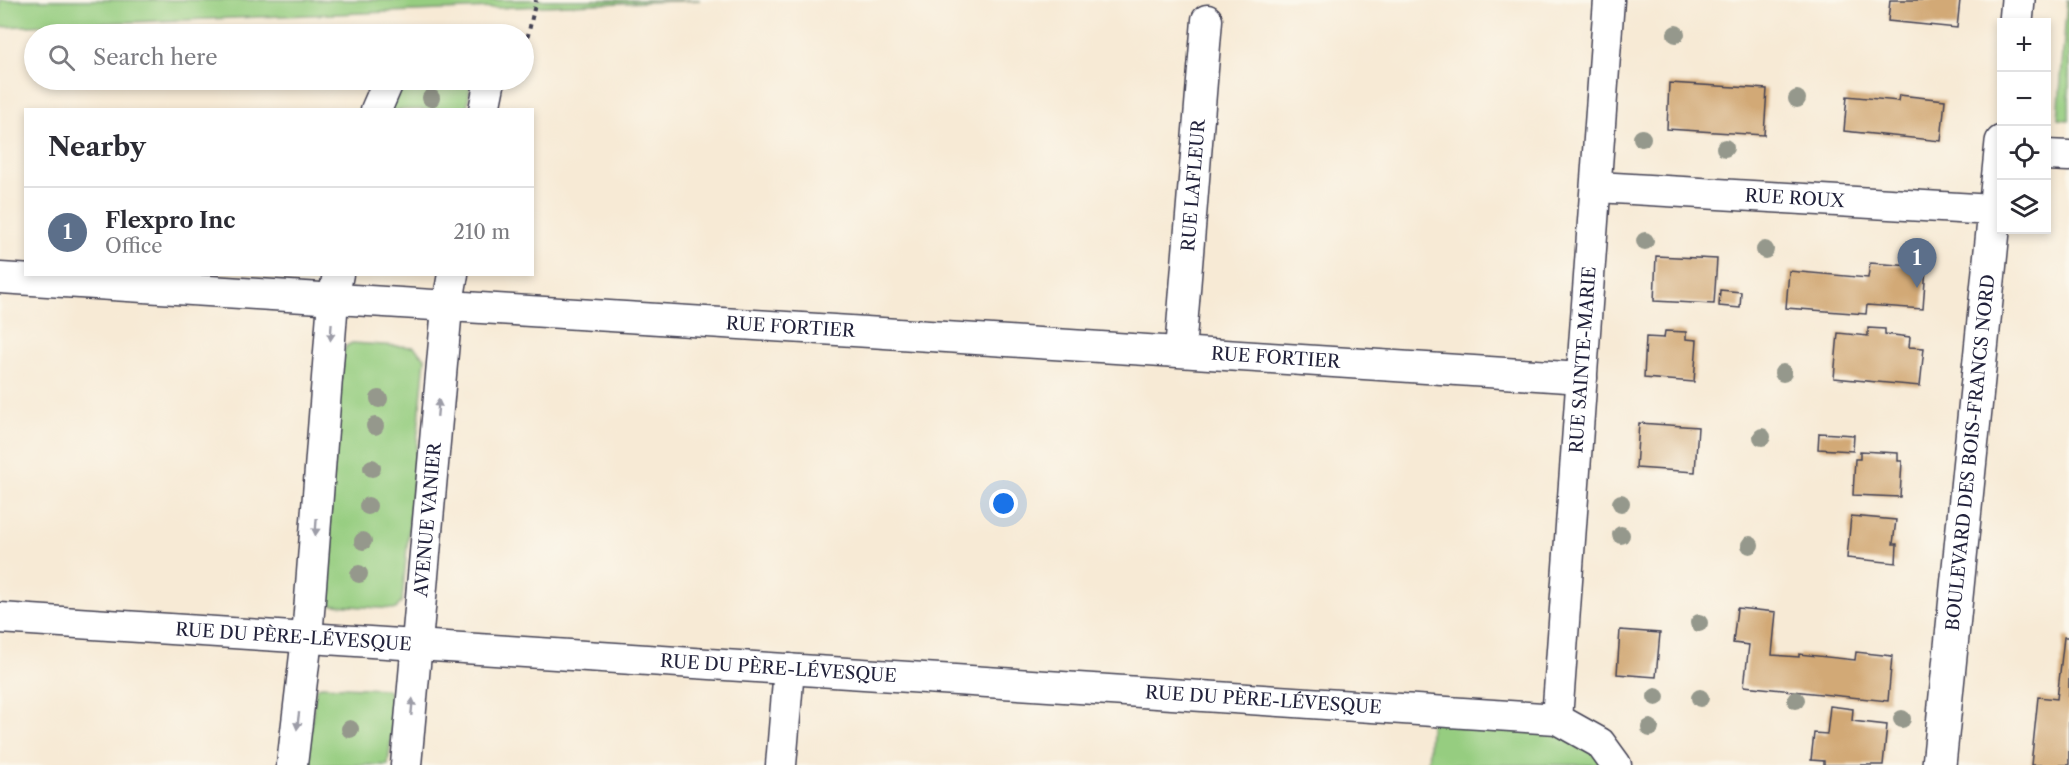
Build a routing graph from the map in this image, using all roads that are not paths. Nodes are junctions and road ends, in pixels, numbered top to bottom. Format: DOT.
graph roads {
  1 [pos="1610,0"];
  2 [pos="2018,0"];
  3 [pos="2016,18"];
  4 [pos="1207,20"];
  5 [pos="385,90"];
  6 [pos="488,90"];
  7 [pos="377,108"];
  8 [pos="484,108"];
  9 [pos="2051,155"];
  10 [pos="2069,156"];
  11 [pos="1997,180"];
  12 [pos="1597,187"];
  13 [pos="1994,210"];
  14 [pos="453,276"];
  15 [pos="0,278"];
  16 [pos="336,287"];
  17 [pos="447,308"];
  18 [pos="1180,351"];
  19 [pos="1582,378"];
  20 [pos="0,618"];
  21 [pos="307,638"];
  22 [pos="418,645"];
  23 [pos="789,669"];
  24 [pos="1557,719"];
  25 [pos="292,765"];
  26 [pos="406,765"];
  27 [pos="781,765"];
  28 [pos="1616,765"];
  29 [pos="1939,765"];
  1 -- 12 [label="street, RUE SAINTE-MARIE"];
  2 -- 3 [label="street"];
  4 -- 18 [label="street, RUE LAFLEUR"];
  5 -- 7 [label="street"];
  6 -- 8 [label="street"];
  9 -- 10 [label="street"];
  11 -- 13 [label="street, BOULEVARD DES BOIS-FRANCS NORD"];
  12 -- 13 [label="street, RUE ROUX"];
  12 -- 19 [label="street, RUE SAINTE-MARIE"];
  13 -- 29 [label="street, BOULEVARD DES BOIS-FRANCS NORD"];
  14 -- 17 [label="street, AVENUE VANIER"];
  15 -- 16 [label="street, RUE FORTIER"];
  16 -- 17 [label="street, RUE FORTIER"];
  16 -- 21 [label="street, one-way"];
  17 -- 18 [label="street, RUE FORTIER"];
  22 -- 17 [label="street, AVENUE VANIER, one-way"];
  18 -- 19 [label="street, RUE FORTIER"];
  19 -- 24 [label="street, RUE SAINTE-MARIE"];
  20 -- 21 [label="street, RUE DU PÈRE-LÉVESQUE"];
  21 -- 22 [label="street, RUE DU PÈRE-LÉVESQUE"];
  21 -- 25 [label="street, one-way"];
  22 -- 23 [label="street, RUE DU PÈRE-LÉVESQUE"];
  26 -- 22 [label="street, AVENUE VANIER, one-way"];
  23 -- 24 [label="street, RUE DU PÈRE-LÉVESQUE"];
  23 -- 27 [label="street"];
  24 -- 28 [label="street"];
}
